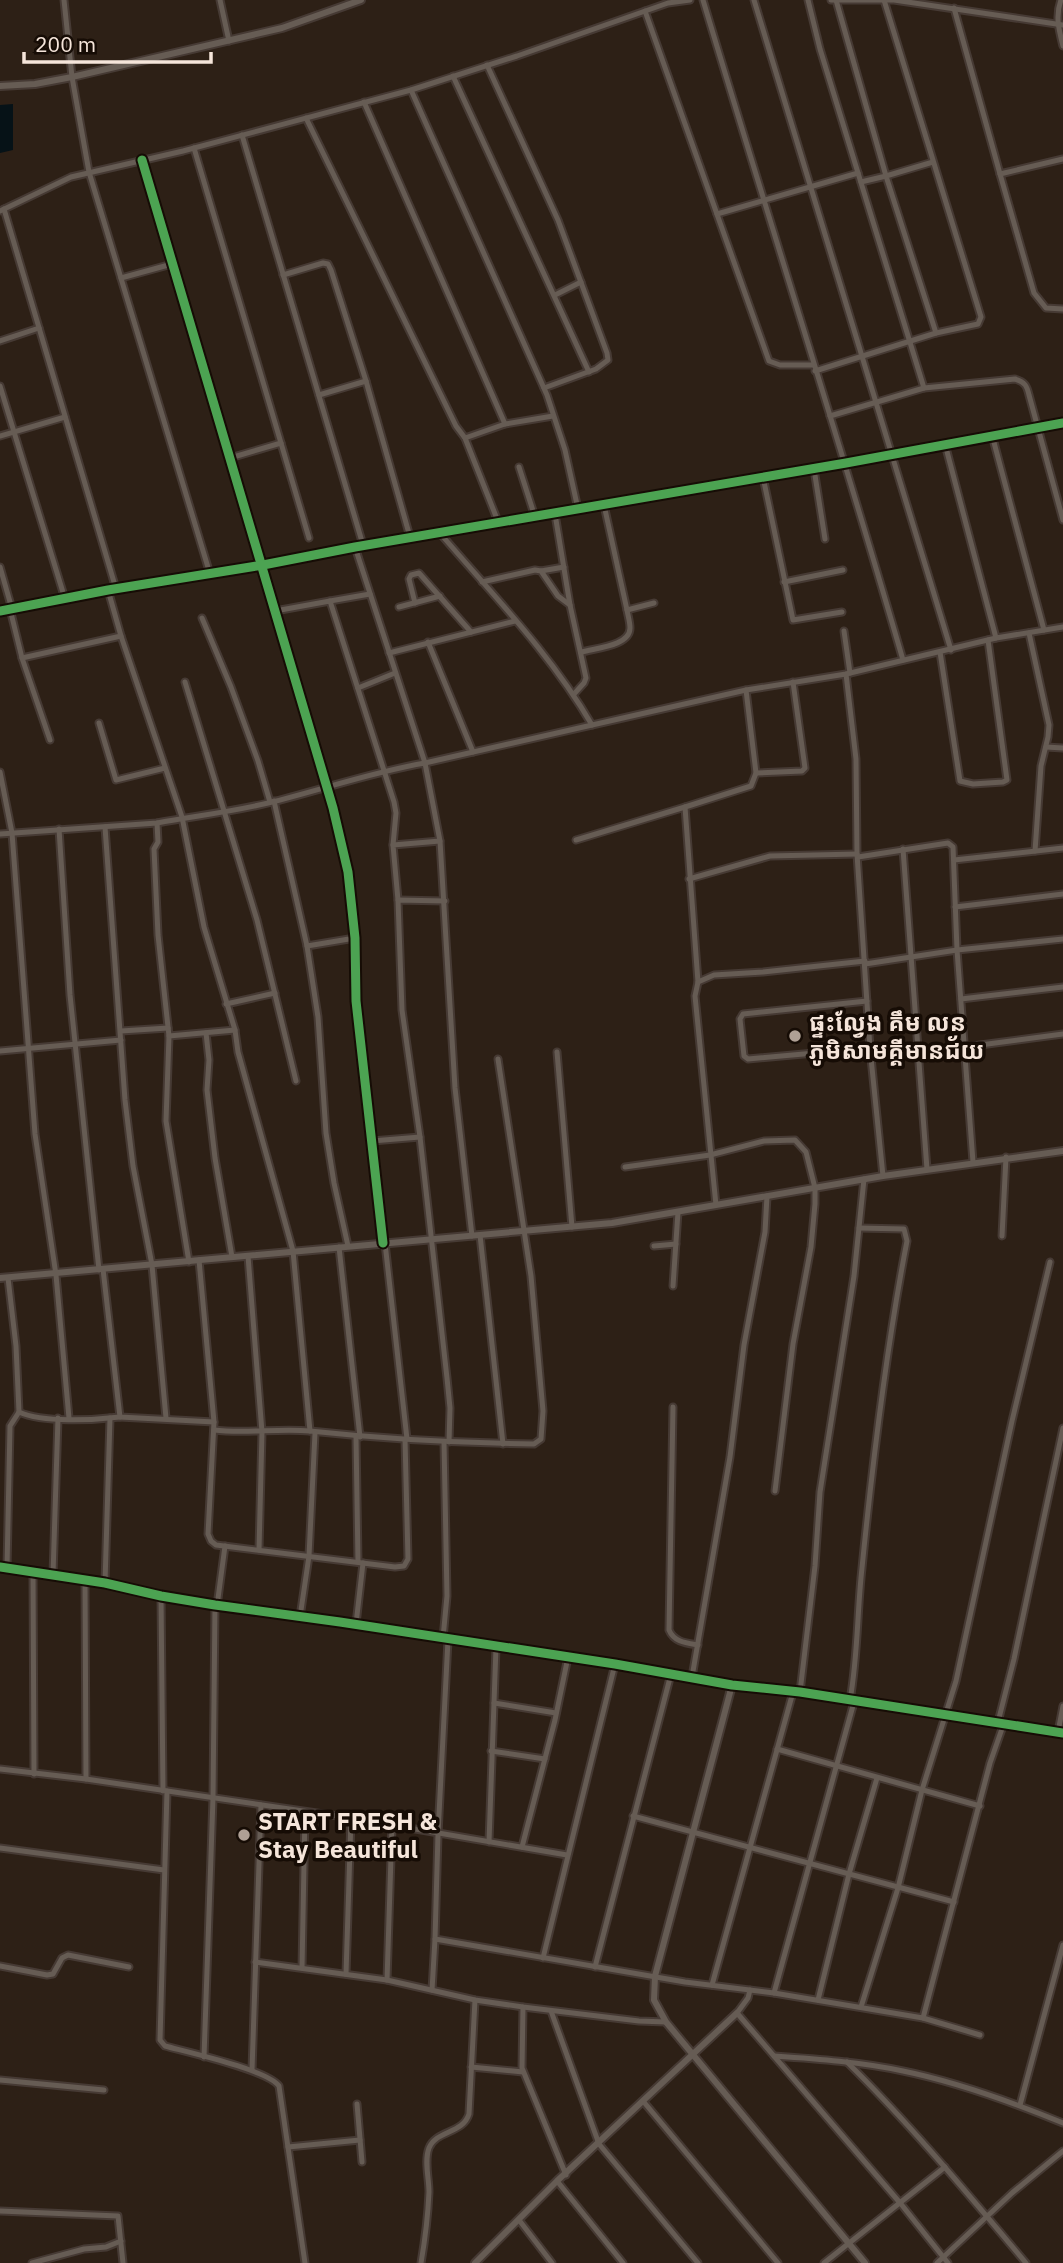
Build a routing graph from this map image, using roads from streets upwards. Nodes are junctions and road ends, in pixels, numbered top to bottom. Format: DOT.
graph roads {
  1 [pos="64,0"];
  2 [pos="220,0"];
  3 [pos="361,0"];
  4 [pos="690,0"];
  5 [pos="703,0"];
  6 [pos="754,0"];
  7 [pos="808,0"];
  8 [pos="834,0"];
  9 [pos="884,0"];
  10 [pos="1060,0"];
  11 [pos="954,8"];
  12 [pos="645,11"];
  13 [pos="1060,25"];
  14 [pos="229,41"];
  15 [pos="1063,46"];
  16 [pos="487,65"];
  17 [pos="72,76"];
  18 [pos="453,76"];
  19 [pos="0,86"];
  20 [pos="411,89"];
  21 [pos="365,102"];
  22 [pos="306,118"];
  23 [pos="242,135"];
  24 [pos="194,148"];
  25 [pos="1063,159"];
  26 [pos="142,160"];
  27 [pos="933,162"];
  28 [pos="89,172"];
  29 [pos="858,173"];
  30 [pos="1000,174"];
  31 [pos="886,176"];
  32 [pos="861,182"];
  33 [pos="810,188"];
  34 [pos="763,200"];
  35 [pos="2,210"];
  36 [pos="717,214"];
  37 [pos="172,264"];
  38 [pos="283,275"];
  39 [pos="121,278"];
  40 [pos="581,282"];
  41 [pos="555,295"];
  42 [pos="1063,309"];
  43 [pos="39,328"];
  44 [pos="936,333"];
  45 [pos="0,341"];
  46 [pos="909,341"];
  47 [pos="861,356"];
  48 [pos="814,368"];
  49 [pos="589,372"];
  50 [pos="366,381"];
  51 [pos="0,386"];
  52 [pos="544,388"];
  53 [pos="924,388"];
  54 [pos="318,395"];
  55 [pos="876,401"];
  56 [pos="553,416"];
  57 [pos="830,416"];
  58 [pos="65,417"];
  59 [pos="1063,423"];
  60 [pos="505,424"];
  61 [pos="1037,429"];
  62 [pos="14,432"];
  63 [pos="992,435"];
  64 [pos="0,436"];
  65 [pos="466,438"];
  66 [pos="281,443"];
  67 [pos="946,444"];
  68 [pos="893,454"];
  69 [pos="230,458"];
  70 [pos="846,463"];
  71 [pos="519,467"];
  72 [pos="814,468"];
  73 [pos="763,477"];
  74 [pos="604,505"];
  75 [pos="578,509"];
  76 [pos="555,514"];
  77 [pos="535,517"];
  78 [pos="1063,520"];
  79 [pos="499,524"];
  80 [pos="439,532"];
  81 [pos="410,537"];
  82 [pos="309,538"];
  83 [pos="825,539"];
  84 [pos="359,546"];
  85 [pos="263,565"];
  86 [pos="0,567"];
  87 [pos="564,567"];
  88 [pos="843,570"];
  89 [pos="541,571"];
  90 [pos="210,574"];
  91 [pos="482,582"];
  92 [pos="784,582"];
  93 [pos="112,589"];
  94 [pos="370,593"];
  95 [pos="440,596"];
  96 [pos="65,599"];
  97 [pos="330,601"];
  98 [pos="415,603"];
  99 [pos="654,603"];
  100 [pos="570,605"];
  101 [pos="399,607"];
  102 [pos="11,609"];
  103 [pos="627,610"];
  104 [pos="0,611"];
  105 [pos="275,611"];
  106 [pos="842,612"];
  107 [pos="202,618"];
  108 [pos="516,621"];
  109 [pos="1062,629"];
  110 [pos="1044,630"];
  111 [pos="844,631"];
  112 [pos="471,632"];
  113 [pos="1029,633"];
  114 [pos="121,636"];
  115 [pos="996,638"];
  116 [pos="988,640"];
  117 [pos="428,642"];
  118 [pos="951,650"];
  119 [pos="582,652"];
  120 [pos="940,652"];
  121 [pos="389,653"];
  122 [pos="22,658"];
  123 [pos="903,660"];
  124 [pos="395,673"];
  125 [pos="848,673"];
  126 [pos="185,682"];
  127 [pos="793,682"];
  128 [pos="358,688"];
  129 [pos="746,690"];
  130 [pos="574,694"];
  131 [pos="99,723"];
  132 [pos="592,725"];
  133 [pos="50,740"];
  134 [pos="1046,747"];
  135 [pos="1063,748"];
  136 [pos="473,751"];
  137 [pos="425,763"];
  138 [pos="165,768"];
  139 [pos="385,770"];
  140 [pos="0,772"];
  141 [pos="756,773"];
  142 [pos="327,788"];
  143 [pos="272,802"];
  144 [pos="685,807"];
  145 [pos="224,812"];
  146 [pos="182,817"];
  147 [pos="157,823"];
  148 [pos="105,827"];
  149 [pos="59,829"];
  150 [pos="12,833"];
  151 [pos="0,834"];
  152 [pos="576,840"];
  153 [pos="440,841"];
  154 [pos="393,845"];
  155 [pos="1063,848"];
  156 [pos="904,849"];
  157 [pos="1035,851"];
  158 [pos="858,855"];
  159 [pos="954,860"];
  160 [pos="689,879"];
  161 [pos="1063,894"];
  162 [pos="398,900"];
  163 [pos="445,901"];
  164 [pos="956,907"];
  165 [pos="355,938"];
  166 [pos="1063,939"];
  167 [pos="307,946"];
  168 [pos="957,950"];
  169 [pos="911,957"];
  170 [pos="865,962"];
  171 [pos="698,982"];
  172 [pos="1063,987"];
  173 [pos="275,993"];
  174 [pos="961,999"];
  175 [pos="867,1001"];
  176 [pos="226,1004"];
  177 [pos="168,1028"];
  178 [pos="235,1030"];
  179 [pos="121,1031"];
  180 [pos="206,1034"];
  181 [pos="1063,1034"];
  182 [pos="169,1036"];
  183 [pos="121,1040"];
  184 [pos="75,1044"];
  185 [pos="965,1047"];
  186 [pos="29,1048"];
  187 [pos="870,1048"];
  188 [pos="0,1051"];
  189 [pos="557,1052"];
  190 [pos="498,1059"];
  191 [pos="296,1081"];
  192 [pos="419,1137"];
  193 [pos="372,1141"];
  194 [pos="1063,1150"];
  195 [pos="710,1155"];
  196 [pos="1006,1157"];
  197 [pos="973,1162"];
  198 [pos="625,1167"];
  199 [pos="927,1169"];
  200 [pos="883,1176"];
  201 [pos="864,1179"];
  202 [pos="815,1188"];
  203 [pos="767,1196"];
  204 [pos="716,1205"];
  205 [pos="678,1212"];
  206 [pos="572,1227"];
  207 [pos="859,1228"];
  208 [pos="525,1231"];
  209 [pos="476,1236"];
  210 [pos="1002,1236"];
  211 [pos="431,1240"];
  212 [pos="384,1243"];
  213 [pos="676,1244"];
  214 [pos="654,1246"];
  215 [pos="339,1247"];
  216 [pos="348,1247"];
  217 [pos="293,1251"];
  218 [pos="248,1256"];
  219 [pos="232,1257"];
  220 [pos="199,1260"];
  221 [pos="189,1262"];
  222 [pos="1050,1262"];
  223 [pos="152,1265"];
  224 [pos="101,1269"];
  225 [pos="56,1275"];
  226 [pos="4,1278"];
  227 [pos="673,1286"];
  228 [pos="673,1408"];
  229 [pos="19,1412"];
  230 [pos="120,1417"];
  231 [pos="58,1418"];
  232 [pos="69,1418"];
  233 [pos="110,1418"];
  234 [pos="166,1419"];
  235 [pos="214,1422"];
  236 [pos="1063,1428"];
  237 [pos="214,1430"];
  238 [pos="262,1432"];
  239 [pos="313,1432"];
  240 [pos="358,1437"];
  241 [pos="406,1439"];
  242 [pos="446,1442"];
  243 [pos="503,1444"];
  244 [pos="775,1491"];
  245 [pos="225,1546"];
  246 [pos="259,1550"];
  247 [pos="309,1556"];
  248 [pos="360,1563"];
  249 [pos="3,1567"];
  250 [pos="33,1572"];
  251 [pos="53,1575"];
  252 [pos="85,1581"];
  253 [pos="105,1583"];
  254 [pos="161,1596"];
  255 [pos="216,1606"];
  256 [pos="300,1617"];
  257 [pos="356,1625"];
  258 [pos="446,1639"];
  259 [pos="698,1645"];
  260 [pos="496,1647"];
  261 [pos="568,1657"];
  262 [pos="615,1664"];
  263 [pos="671,1674"];
  264 [pos="692,1677"];
  265 [pos="732,1685"];
  266 [pos="796,1692"];
  267 [pos="852,1701"];
  268 [pos="494,1703"];
  269 [pos="1063,1706"];
  270 [pos="556,1713"];
  271 [pos="946,1715"];
  272 [pos="1001,1722"];
  273 [pos="1060,1732"];
  274 [pos="777,1749"];
  275 [pos="491,1751"];
  276 [pos="545,1759"];
  277 [pos="835,1766"];
  278 [pos="0,1769"];
  279 [pos="34,1774"];
  280 [pos="877,1778"];
  281 [pos="86,1779"];
  282 [pos="922,1790"];
  283 [pos="165,1791"];
  284 [pos="213,1798"];
  285 [pos="261,1805"];
  286 [pos="980,1806"];
  287 [pos="305,1812"];
  288 [pos="633,1816"];
  289 [pos="351,1818"];
  290 [pos="392,1826"];
  291 [pos="692,1833"];
  292 [pos="438,1834"];
  293 [pos="489,1842"];
  294 [pos="0,1847"];
  295 [pos="522,1847"];
  296 [pos="749,1849"];
  297 [pos="568,1855"];
  298 [pos="810,1863"];
  299 [pos="164,1870"];
  300 [pos="849,1874"];
  301 [pos="898,1888"];
  302 [pos="954,1902"];
  303 [pos="435,1940"];
  304 [pos="1063,1945"];
  305 [pos="542,1958"];
  306 [pos="255,1962"];
  307 [pos="0,1966"];
  308 [pos="129,1967"];
  309 [pos="595,1967"];
  310 [pos="302,1968"];
  311 [pos="346,1974"];
  312 [pos="655,1976"];
  313 [pos="387,1980"];
  314 [pos="712,1986"];
  315 [pos="432,1990"];
  316 [pos="750,1990"];
  317 [pos="774,1993"];
  318 [pos="475,2000"];
  319 [pos="817,2000"];
  320 [pos="523,2007"];
  321 [pos="861,2007"];
  322 [pos="551,2011"];
  323 [pos="737,2013"];
  324 [pos="923,2018"];
  325 [pos="666,2022"];
  326 [pos="980,2035"];
  327 [pos="693,2055"];
  328 [pos="774,2056"];
  329 [pos="204,2057"];
  330 [pos="847,2062"];
  331 [pos="471,2067"];
  332 [pos="252,2070"];
  333 [pos="523,2072"];
  334 [pos="0,2080"];
  335 [pos="104,2090"];
  336 [pos="643,2101"];
  337 [pos="357,2104"];
  338 [pos="1020,2105"];
  339 [pos="1063,2123"];
  340 [pos="360,2140"];
  341 [pos="599,2144"];
  342 [pos="288,2147"];
  343 [pos="1063,2151"];
  344 [pos="362,2162"];
  345 [pos="945,2168"];
  346 [pos="566,2175"];
  347 [pos="557,2182"];
  348 [pos="901,2204"];
  349 [pos="0,2211"];
  350 [pos="987,2217"];
  351 [pos="519,2220"];
  352 [pos="121,2241"];
  353 [pos="849,2243"];
  354 [pos="943,2257"];
  355 [pos="32,2263"];
  356 [pos="123,2263"];
  357 [pos="305,2263"];
  358 [pos="421,2263"];
  359 [pos="475,2263"];
  360 [pos="552,2263"];
  361 [pos="623,2263"];
  362 [pos="698,2263"];
  363 [pos="778,2263"];
  364 [pos="824,2263"];
  365 [pos="865,2263"];
  366 [pos="937,2263"];
  367 [pos="948,2263"];
  368 [pos="1026,2263"];
  1 -- 17 [label="street"];
  2 -- 14 [label="street"];
  3 -- 14 [label="street"];
  4 -- 12 [label="street"];
  5 -- 34 [label="street"];
  6 -- 33 [label="street"];
  7 -- 29 [label="street"];
  8 -- 9 [label="street"];
  8 -- 31 [label="street"];
  9 -- 11 [label="street"];
  9 -- 27 [label="street"];
  10 -- 13 [label="street"];
  11 -- 13 [label="street"];
  11 -- 30 [label="street"];
  12 -- 16 [label="street"];
  12 -- 36 [label="street"];
  13 -- 15 [label="street"];
  14 -- 17 [label="street"];
  16 -- 18 [label="street"];
  16 -- 40 [label="street"];
  17 -- 19 [label="street"];
  17 -- 28 [label="street"];
  18 -- 20 [label="street"];
  18 -- 41 [label="street"];
  20 -- 21 [label="street"];
  20 -- 52 [label="street"];
  21 -- 22 [label="street"];
  21 -- 60 [label="street"];
  22 -- 23 [label="street"];
  22 -- 65 [label="street"];
  23 -- 24 [label="street"];
  23 -- 38 [label="street"];
  24 -- 26 [label="street"];
  24 -- 66 [label="street"];
  25 -- 30 [label="street"];
  26 -- 28 [label="street"];
  26 -- 37 [label="street"];
  27 -- 31 [label="street"];
  27 -- 44 [label="street"];
  28 -- 35 [label="street"];
  28 -- 39 [label="street"];
  29 -- 32 [label="street"];
  29 -- 33 [label="street"];
  30 -- 42 [label="street"];
  31 -- 32 [label="street"];
  31 -- 44 [label="street"];
  32 -- 46 [label="street"];
  33 -- 34 [label="street"];
  33 -- 47 [label="street"];
  34 -- 36 [label="street"];
  34 -- 48 [label="street"];
  35 -- 43 [label="street"];
  36 -- 48 [label="street"];
  37 -- 39 [label="street"];
  37 -- 69 [label="street"];
  38 -- 50 [label="street"];
  38 -- 54 [label="street"];
  39 -- 90 [label="street"];
  40 -- 41 [label="street"];
  40 -- 49 [label="street"];
  41 -- 49 [label="street"];
  43 -- 45 [label="street"];
  43 -- 58 [label="street"];
  44 -- 46 [label="street"];
  46 -- 47 [label="street"];
  46 -- 53 [label="street"];
  47 -- 48 [label="street"];
  47 -- 55 [label="street"];
  48 -- 57 [label="street"];
  49 -- 52 [label="street"];
  50 -- 54 [label="street"];
  50 -- 81 [label="street"];
  51 -- 62 [label="street"];
  52 -- 56 [label="street"];
  53 -- 55 [label="street"];
  53 -- 61 [label="street"];
  54 -- 84 [label="street"];
  55 -- 57 [label="street"];
  55 -- 68 [label="street"];
  56 -- 60 [label="street"];
  56 -- 75 [label="street"];
  57 -- 70 [label="street"];
  58 -- 62 [label="street"];
  58 -- 93 [label="street"];
  59 -- 61 [label="street"];
  60 -- 65 [label="street"];
  61 -- 63 [label="street"];
  61 -- 78 [label="street"];
  62 -- 64 [label="street"];
  62 -- 96 [label="street"];
  63 -- 67 [label="street"];
  63 -- 110 [label="street"];
  65 -- 79 [label="street"];
  66 -- 69 [label="street"];
  66 -- 82 [label="street"];
  67 -- 68 [label="street"];
  67 -- 115 [label="street"];
  68 -- 70 [label="street"];
  68 -- 118 [label="street"];
  69 -- 85 [label="street"];
  70 -- 72 [label="street"];
  70 -- 123 [label="street"];
  71 -- 77 [label="street"];
  72 -- 73 [label="street"];
  72 -- 83 [label="street"];
  73 -- 74 [label="street"];
  73 -- 92 [label="street"];
  74 -- 75 [label="street"];
  74 -- 103 [label="street"];
  75 -- 76 [label="street"];
  76 -- 77 [label="street"];
  76 -- 87 [label="street"];
  77 -- 79 [label="street"];
  79 -- 80 [label="street"];
  80 -- 81 [label="street"];
  80 -- 91 [label="street"];
  81 -- 84 [label="street"];
  84 -- 85 [label="street"];
  84 -- 94 [label="street"];
  85 -- 90 [label="street"];
  85 -- 105 [label="street"];
  86 -- 102 [label="street"];
  87 -- 89 [label="street"];
  87 -- 100 [label="street"];
  88 -- 92 [label="street"];
  89 -- 91 [label="street"];
  89 -- 100 [label="street"];
  90 -- 93 [label="street"];
  91 -- 108 [label="street"];
  92 -- 106 [label="street"];
  93 -- 96 [label="street"];
  93 -- 114 [label="street"];
  94 -- 97 [label="street"];
  94 -- 121 [label="street"];
  95 -- 98 [label="street"];
  95 -- 98 [label="street"];
  95 -- 112 [label="street"];
  96 -- 102 [label="street"];
  97 -- 105 [label="street"];
  97 -- 128 [label="street"];
  98 -- 101 [label="street"];
  99 -- 103 [label="street"];
  100 -- 119 [label="street"];
  102 -- 104 [label="street"];
  102 -- 122 [label="street"];
  103 -- 119 [label="street"];
  105 -- 142 [label="street"];
  107 -- 143 [label="street"];
  108 -- 112 [label="street"];
  108 -- 130 [label="street"];
  109 -- 110 [label="street"];
  110 -- 113 [label="street"];
  111 -- 125 [label="street"];
  112 -- 117 [label="street"];
  113 -- 115 [label="street"];
  113 -- 134 [label="street"];
  114 -- 122 [label="street"];
  114 -- 138 [label="street"];
  115 -- 116 [label="street"];
  116 -- 118 [label="street"];
  116 -- 120 [label="street"];
  117 -- 121 [label="street"];
  117 -- 136 [label="street"];
  118 -- 120 [label="street"];
  119 -- 130 [label="street"];
  120 -- 123 [label="street"];
  121 -- 124 [label="street"];
  122 -- 133 [label="street"];
  123 -- 125 [label="street"];
  124 -- 128 [label="street"];
  124 -- 137 [label="street"];
  125 -- 127 [label="street"];
  125 -- 158 [label="street"];
  126 -- 145 [label="street"];
  127 -- 129 [label="street"];
  127 -- 141 [label="street"];
  128 -- 139 [label="street"];
  129 -- 132 [label="street"];
  129 -- 141 [label="street"];
  130 -- 132 [label="street"];
  131 -- 138 [label="street"];
  132 -- 136 [label="street"];
  134 -- 135 [label="street"];
  134 -- 157 [label="street"];
  136 -- 137 [label="street"];
  137 -- 139 [label="street"];
  137 -- 153 [label="street"];
  138 -- 146 [label="street"];
  139 -- 142 [label="street"];
  139 -- 154 [label="street"];
  140 -- 150 [label="street"];
  141 -- 144 [label="street"];
  142 -- 143 [label="street"];
  142 -- 165 [label="street"];
  143 -- 145 [label="street"];
  143 -- 167 [label="street"];
  144 -- 152 [label="street"];
  144 -- 160 [label="street"];
  145 -- 146 [label="street"];
  145 -- 173 [label="street"];
  146 -- 147 [label="street"];
  146 -- 176 [label="street"];
  147 -- 148 [label="street"];
  147 -- 177 [label="street"];
  148 -- 149 [label="street"];
  148 -- 179 [label="street"];
  149 -- 150 [label="street"];
  149 -- 184 [label="street"];
  150 -- 151 [label="street"];
  150 -- 186 [label="street"];
  153 -- 154 [label="street"];
  153 -- 163 [label="street"];
  154 -- 162 [label="street"];
  155 -- 157 [label="street"];
  156 -- 158 [label="street"];
  156 -- 159 [label="street"];
  156 -- 169 [label="street"];
  157 -- 159 [label="street"];
  158 -- 160 [label="street"];
  158 -- 170 [label="street"];
  159 -- 164 [label="street"];
  160 -- 171 [label="street"];
  161 -- 164 [label="street"];
  162 -- 163 [label="street"];
  162 -- 192 [label="street"];
  163 -- 209 [label="street"];
  164 -- 168 [label="street"];
  165 -- 167 [label="street"];
  165 -- 193 [label="street"];
  166 -- 168 [label="street"];
  167 -- 216 [label="street"];
  168 -- 169 [label="street"];
  168 -- 174 [label="street"];
  169 -- 170 [label="street"];
  169 -- 199 [label="street"];
  170 -- 171 [label="street"];
  170 -- 175 [label="street"];
  171 -- 195 [label="street"];
  172 -- 174 [label="street"];
  173 -- 176 [label="street"];
  173 -- 191 [label="street"];
  174 -- 185 [label="street"];
  175 -- 187 [label="street"];
  175 -- 187 [label="street"];
  176 -- 178 [label="street"];
  177 -- 179 [label="street"];
  177 -- 182 [label="street"];
  178 -- 180 [label="street"];
  178 -- 217 [label="street"];
  179 -- 183 [label="street"];
  180 -- 182 [label="street"];
  180 -- 219 [label="street"];
  181 -- 185 [label="street"];
  182 -- 221 [label="street"];
  183 -- 184 [label="street"];
  183 -- 223 [label="street"];
  184 -- 186 [label="street"];
  184 -- 224 [label="street"];
  185 -- 197 [label="street"];
  186 -- 188 [label="street"];
  186 -- 225 [label="street"];
  187 -- 200 [label="street"];
  189 -- 206 [label="street"];
  190 -- 208 [label="street"];
  192 -- 193 [label="street"];
  192 -- 211 [label="street"];
  193 -- 212 [label="street"];
  194 -- 196 [label="street"];
  195 -- 198 [label="street"];
  195 -- 202 [label="street"];
  195 -- 204 [label="street"];
  196 -- 197 [label="street"];
  196 -- 210 [label="street"];
  197 -- 199 [label="street"];
  199 -- 200 [label="street"];
  200 -- 201 [label="street"];
  201 -- 202 [label="street"];
  201 -- 207 [label="street"];
  202 -- 203 [label="street"];
  202 -- 244 [label="street"];
  203 -- 204 [label="street"];
  203 -- 259 [label="street"];
  204 -- 205 [label="street"];
  205 -- 206 [label="street"];
  205 -- 213 [label="street"];
  206 -- 208 [label="street"];
  207 -- 266 [label="street"];
  207 -- 267 [label="street"];
  208 -- 209 [label="street"];
  208 -- 243 [label="street"];
  209 -- 211 [label="street"];
  209 -- 243 [label="street"];
  211 -- 212 [label="street"];
  211 -- 242 [label="street"];
  212 -- 216 [label="street"];
  212 -- 241 [label="street"];
  213 -- 214 [label="street"];
  213 -- 227 [label="street"];
  215 -- 216 [label="street"];
  215 -- 217 [label="street"];
  215 -- 240 [label="street"];
  217 -- 218 [label="street"];
  217 -- 239 [label="street"];
  218 -- 219 [label="street"];
  218 -- 238 [label="street"];
  219 -- 220 [label="street"];
  220 -- 221 [label="street"];
  220 -- 235 [label="street"];
  221 -- 223 [label="street"];
  222 -- 271 [label="street"];
  223 -- 224 [label="street"];
  223 -- 234 [label="street"];
  224 -- 225 [label="street"];
  224 -- 230 [label="street"];
  225 -- 226 [label="street"];
  225 -- 232 [label="street"];
  226 -- 229 [label="street"];
  228 -- 259 [label="street"];
  229 -- 231 [label="street"];
  229 -- 249 [label="street"];
  230 -- 233 [label="street"];
  230 -- 234 [label="street"];
  231 -- 232 [label="street"];
  231 -- 251 [label="street"];
  232 -- 233 [label="street"];
  233 -- 253 [label="street"];
  234 -- 235 [label="street"];
  235 -- 237 [label="street"];
  236 -- 272 [label="street"];
  237 -- 238 [label="street"];
  237 -- 245 [label="street"];
  238 -- 239 [label="street"];
  238 -- 246 [label="street"];
  239 -- 240 [label="street"];
  239 -- 247 [label="street"];
  240 -- 241 [label="street"];
  240 -- 248 [label="street"];
  241 -- 242 [label="street"];
  241 -- 248 [label="street"];
  242 -- 243 [label="street"];
  242 -- 258 [label="street"];
  245 -- 246 [label="street"];
  245 -- 255 [label="street"];
  246 -- 247 [label="street"];
  247 -- 248 [label="street"];
  247 -- 256 [label="street"];
  248 -- 257 [label="street"];
  249 -- 250 [label="street"];
  250 -- 251 [label="street"];
  250 -- 279 [label="street"];
  251 -- 252 [label="street"];
  252 -- 253 [label="street"];
  252 -- 281 [label="street"];
  253 -- 254 [label="street"];
  254 -- 255 [label="street"];
  254 -- 283 [label="street"];
  255 -- 256 [label="street"];
  255 -- 284 [label="street"];
  256 -- 257 [label="street"];
  257 -- 258 [label="street"];
  258 -- 260 [label="street"];
  258 -- 292 [label="street"];
  259 -- 264 [label="street"];
  260 -- 261 [label="street"];
  260 -- 268 [label="street"];
  261 -- 262 [label="street"];
  261 -- 270 [label="street"];
  262 -- 263 [label="street"];
  262 -- 297 [label="street"];
  263 -- 264 [label="street"];
  263 -- 288 [label="street"];
  264 -- 265 [label="street"];
  265 -- 266 [label="street"];
  265 -- 291 [label="street"];
  266 -- 267 [label="street"];
  266 -- 274 [label="street"];
  267 -- 271 [label="street"];
  267 -- 277 [label="street"];
  268 -- 270 [label="street"];
  268 -- 275 [label="street"];
  269 -- 273 [label="street"];
  270 -- 276 [label="street"];
  271 -- 272 [label="street"];
  271 -- 282 [label="street"];
  272 -- 273 [label="street"];
  272 -- 286 [label="street"];
  274 -- 277 [label="street"];
  274 -- 296 [label="street"];
  275 -- 276 [label="street"];
  275 -- 293 [label="street"];
  276 -- 295 [label="street"];
  277 -- 280 [label="street"];
  277 -- 298 [label="street"];
  278 -- 279 [label="street"];
  279 -- 281 [label="street"];
  280 -- 282 [label="street"];
  280 -- 300 [label="street"];
  281 -- 283 [label="street"];
  282 -- 286 [label="street"];
  282 -- 301 [label="street"];
  283 -- 284 [label="street"];
  283 -- 299 [label="street"];
  284 -- 285 [label="street"];
  284 -- 329 [label="street"];
  285 -- 287 [label="street"];
  285 -- 306 [label="street"];
  286 -- 302 [label="street"];
  287 -- 289 [label="street"];
  287 -- 310 [label="street"];
  288 -- 291 [label="street"];
  288 -- 309 [label="street"];
  289 -- 290 [label="street"];
  289 -- 311 [label="street"];
  290 -- 292 [label="street"];
  290 -- 313 [label="street"];
  291 -- 296 [label="street"];
  291 -- 312 [label="street"];
  292 -- 293 [label="street"];
  292 -- 303 [label="street"];
  293 -- 295 [label="street"];
  294 -- 299 [label="street"];
  295 -- 297 [label="street"];
  296 -- 298 [label="street"];
  296 -- 314 [label="street"];
  297 -- 305 [label="street"];
  298 -- 300 [label="street"];
  298 -- 317 [label="street"];
  299 -- 329 [label="street"];
  300 -- 301 [label="street"];
  300 -- 319 [label="street"];
  301 -- 302 [label="street"];
  301 -- 321 [label="street"];
  302 -- 324 [label="street"];
  303 -- 305 [label="street"];
  303 -- 315 [label="street"];
  304 -- 338 [label="street"];
  305 -- 309 [label="street"];
  306 -- 310 [label="street"];
  306 -- 332 [label="street"];
  307 -- 308 [label="street"];
  309 -- 312 [label="street"];
  310 -- 311 [label="street"];
  311 -- 313 [label="street"];
  312 -- 314 [label="street"];
  312 -- 325 [label="street"];
  313 -- 315 [label="street"];
  314 -- 316 [label="street"];
  315 -- 318 [label="street"];
  316 -- 317 [label="street"];
  316 -- 323 [label="street"];
  317 -- 319 [label="street"];
  318 -- 320 [label="street"];
  318 -- 331 [label="street"];
  319 -- 321 [label="street"];
  320 -- 322 [label="street"];
  320 -- 333 [label="street"];
  321 -- 324 [label="street"];
  322 -- 325 [label="street"];
  322 -- 341 [label="street"];
  323 -- 327 [label="street"];
  323 -- 328 [label="street"];
  324 -- 326 [label="street"];
  325 -- 327 [label="street"];
  327 -- 336 [label="street"];
  327 -- 353 [label="street"];
  328 -- 330 [label="street"];
  328 -- 348 [label="street"];
  329 -- 332 [label="street"];
  330 -- 338 [label="street"];
  330 -- 345 [label="street"];
  331 -- 333 [label="street"];
  331 -- 358 [label="street"];
  332 -- 342 [label="street"];
  333 -- 346 [label="street"];
  334 -- 335 [label="street"];
  336 -- 341 [label="street"];
  336 -- 363 [label="street"];
  337 -- 340 [label="street"];
  338 -- 339 [label="street"];
  340 -- 342 [label="street"];
  340 -- 344 [label="street"];
  341 -- 346 [label="street"];
  341 -- 362 [label="street"];
  342 -- 357 [label="street"];
  343 -- 350 [label="street"];
  345 -- 348 [label="street"];
  345 -- 350 [label="street"];
  346 -- 347 [label="street"];
  347 -- 351 [label="street"];
  347 -- 361 [label="street"];
  348 -- 353 [label="street"];
  348 -- 354 [label="street"];
  349 -- 352 [label="street"];
  350 -- 354 [label="street"];
  350 -- 368 [label="street"];
  351 -- 359 [label="street"];
  351 -- 360 [label="street"];
  352 -- 355 [label="street"];
  352 -- 356 [label="street"];
  353 -- 364 [label="street"];
  353 -- 365 [label="street"];
  354 -- 366 [label="street"];
  354 -- 367 [label="street"];
}
